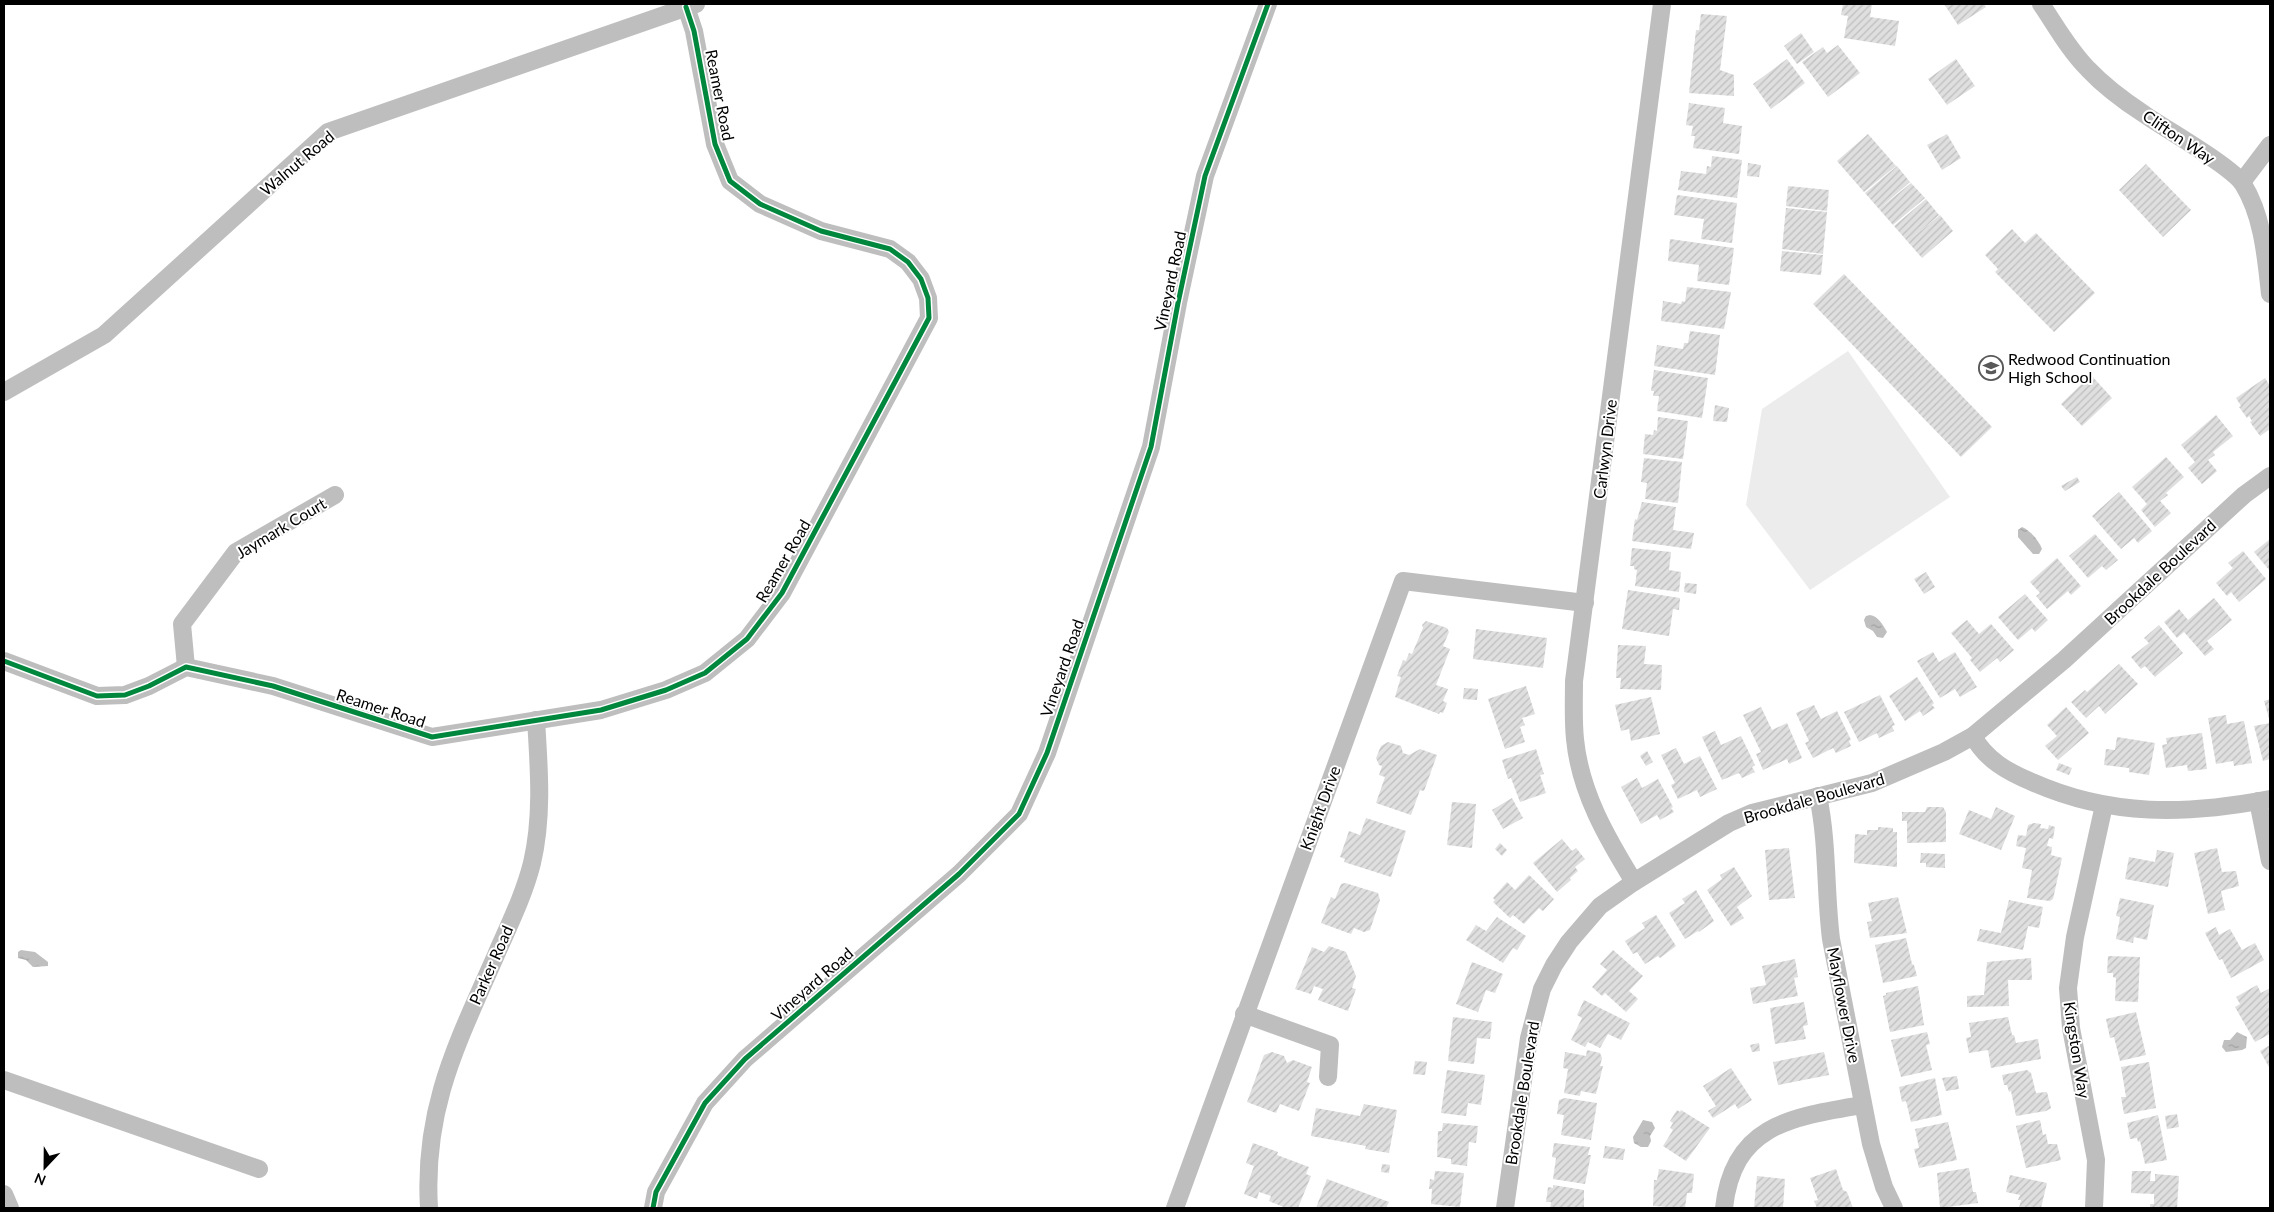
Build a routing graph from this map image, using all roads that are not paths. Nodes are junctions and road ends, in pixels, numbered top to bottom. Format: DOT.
graph roads {
  1 [pos="1268,4"];
  2 [pos="1662,4"];
  3 [pos="2041,4"];
  4 [pos="691,5"];
  5 [pos="2270,145"];
  6 [pos="2242,182"];
  7 [pos="2270,294"];
  8 [pos="4,392"];
  9 [pos="2270,476"];
  10 [pos="336,496"];
  11 [pos="1585,603"];
  12 [pos="4,661"];
  13 [pos="186,667"];
  14 [pos="536,720"];
  15 [pos="1973,736"];
  16 [pos="1818,796"];
  17 [pos="2264,800"];
  18 [pos="2104,805"];
  19 [pos="2270,861"];
  20 [pos="1634,882"];
  21 [pos="1244,1014"];
  22 [pos="1328,1077"];
  23 [pos="4,1080"];
  24 [pos="1863,1105"];
  25 [pos="259,1169"];
  26 [pos="4,1194"];
  27 [pos="1180,1207"];
  28 [pos="10,1208"];
  29 [pos="429,1208"];
  30 [pos="653,1208"];
  31 [pos="1505,1208"];
  32 [pos="1724,1208"];
  33 [pos="1894,1208"];
  34 [pos="2094,1208"];
  1 -- 30 [label="street, Vineyard Road"];
  2 -- 11 [label="street, Carlwyn Drive"];
  3 -- 6 [label="street, Clifton Way"];
  4 -- 8 [label="street, Walnut Road"];
  4 -- 14 [label="street, Reamer Road"];
  5 -- 6 [label="street"];
  6 -- 7 [label="street, Clifton Way"];
  9 -- 15 [label="street, Brookdale Boulevard"];
  10 -- 13 [label="street, Jaymark Court"];
  11 -- 20 [label="street, Carlwyn Drive"];
  11 -- 21 [label="street, Knight Drive"];
  12 -- 13 [label="street"];
  13 -- 14 [label="street, Reamer Road"];
  14 -- 29 [label="street, Parker Road"];
  15 -- 16 [label="street, Brookdale Boulevard"];
  15 -- 18 [label="street"];
  16 -- 20 [label="street, Brookdale Boulevard"];
  16 -- 24 [label="street, Mayflower Drive"];
  17 -- 18 [label="street"];
  17 -- 19 [label="street"];
  18 -- 34 [label="street, Kingston Way"];
  20 -- 31 [label="street, Brookdale Boulevard"];
  21 -- 22 [label="street"];
  21 -- 27 [label="street, Knight Drive"];
  23 -- 25 [label="street"];
  24 -- 32 [label="street"];
  24 -- 33 [label="street, Mayflower Drive"];
  26 -- 28 [label="street"];
}
